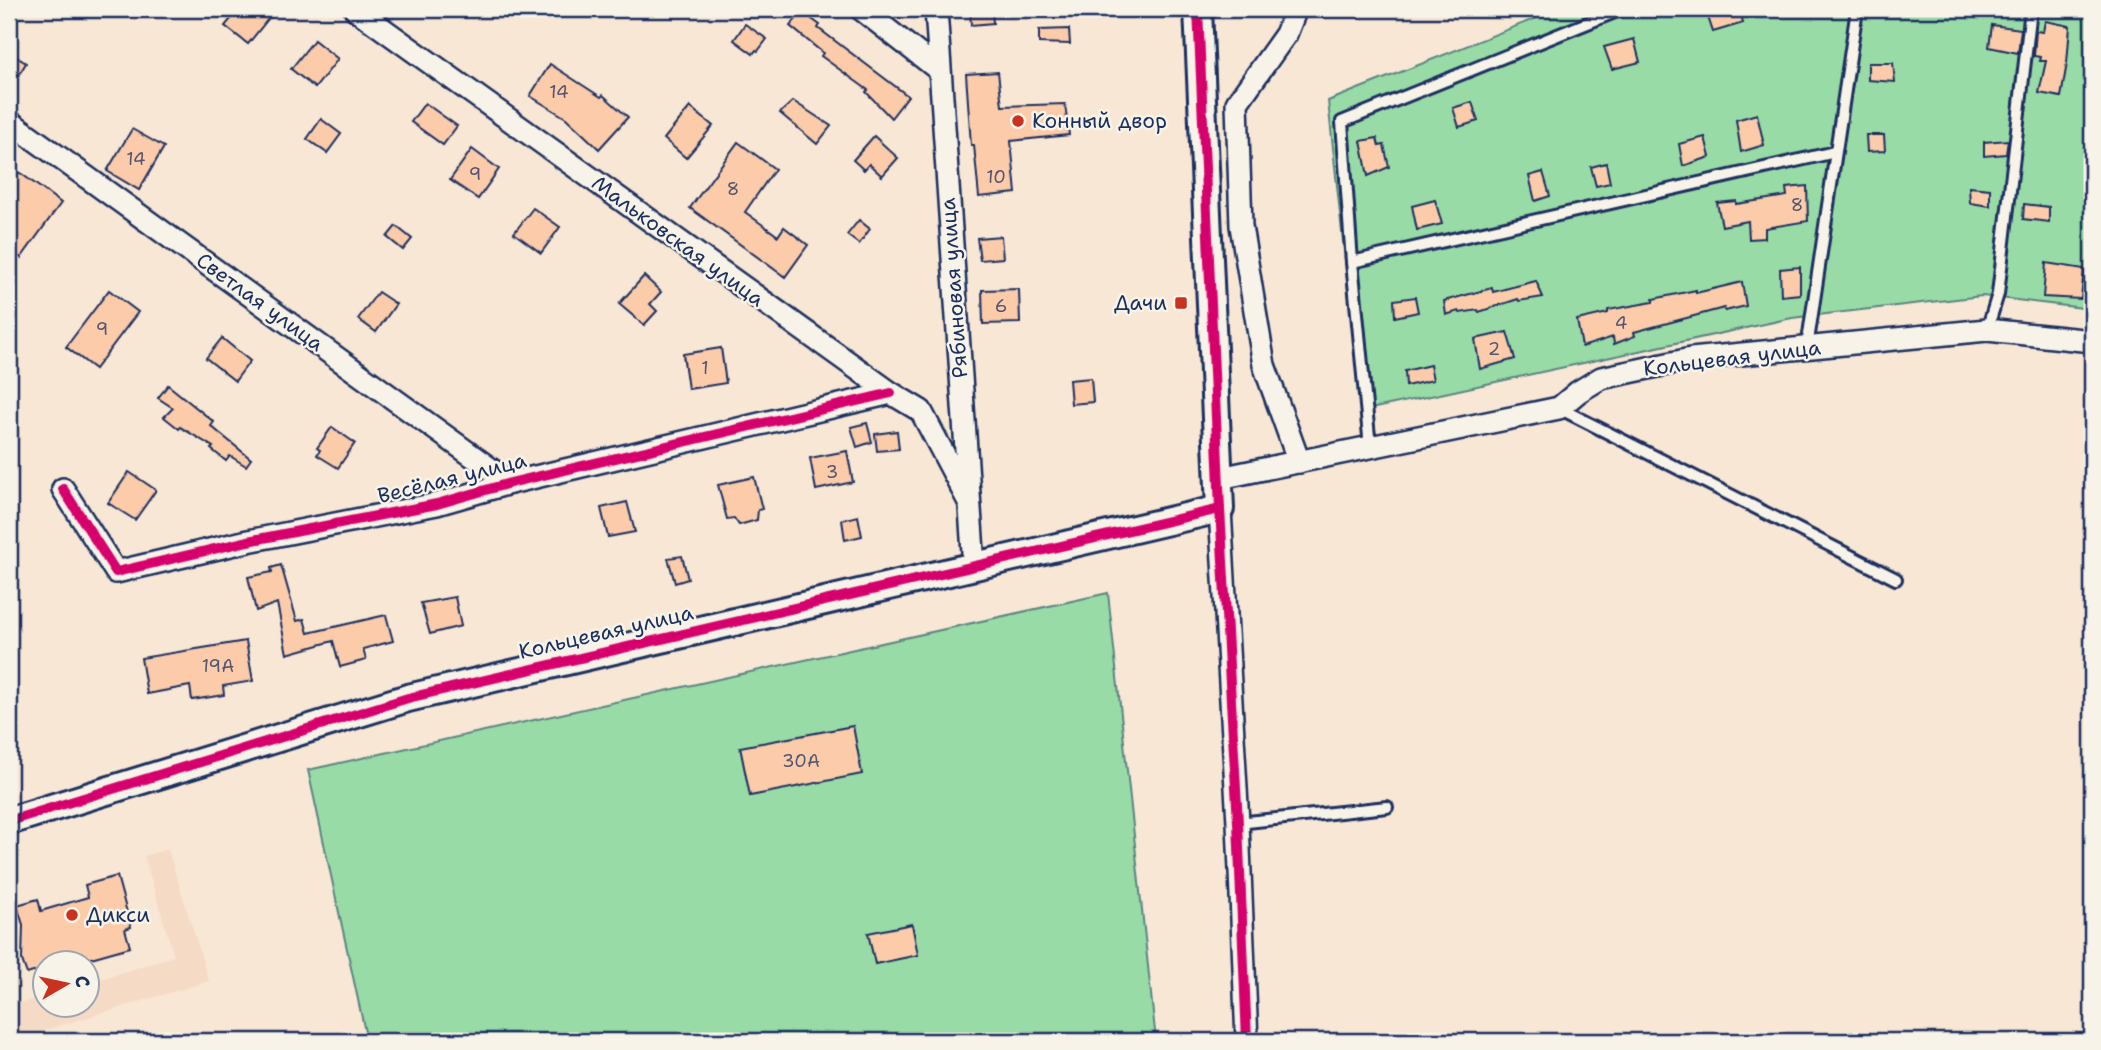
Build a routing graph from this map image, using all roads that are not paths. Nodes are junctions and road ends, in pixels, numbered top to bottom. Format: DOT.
graph roads {
  1 [pos="355,9"];
  2 [pos="861,9"];
  3 [pos="936,9"];
  4 [pos="1198,9"];
  5 [pos="1296,9"];
  6 [pos="1622,9"];
  7 [pos="1857,9"];
  8 [pos="2031,9"];
  9 [pos="939,70"];
  10 [pos="9,121"];
  11 [pos="1835,152"];
  12 [pos="1352,262"];
  13 [pos="1987,330"];
  14 [pos="2092,341"];
  15 [pos="1807,348"];
  16 [pos="891,393"];
  17 [pos="1559,408"];
  18 [pos="1370,447"];
  19 [pos="1299,462"];
  20 [pos="1220,478"];
  21 [pos="510,483"];
  22 [pos="62,489"];
  23 [pos="968,500"];
  24 [pos="1220,509"];
  25 [pos="974,567"];
  26 [pos="1896,579"];
  27 [pos="1387,807"];
  28 [pos="9,821"];
  29 [pos="1238,822"];
  30 [pos="1247,1041"];
  1 -- 16 [label="street, Мальковская улица"];
  2 -- 9 [label="street"];
  3 -- 9 [label="street, Рябиновая улица"];
  4 -- 20 [label="street"];
  5 -- 19 [label="street"];
  6 -- 12 [label="lane"];
  7 -- 11 [label="lane"];
  8 -- 13 [label="lane"];
  9 -- 23 [label="street, Рябиновая улица"];
  10 -- 21 [label="street, Светлая улица"];
  11 -- 12 [label="lane"];
  11 -- 15 [label="lane"];
  12 -- 18 [label="lane"];
  13 -- 14 [label="street, Кольцевая улица"];
  13 -- 15 [label="street, Кольцевая улица"];
  15 -- 17 [label="street, Кольцевая улица"];
  16 -- 21 [label="street, Весёлая улица"];
  16 -- 23 [label="street, Мальковская улица"];
  17 -- 18 [label="street, Кольцевая улица"];
  17 -- 26 [label="lane"];
  18 -- 19 [label="street, Кольцевая улица"];
  19 -- 20 [label="street, Кольцевая улица"];
  20 -- 24 [label="street"];
  21 -- 22 [label="street, Весёлая улица"];
  23 -- 25 [label="street, Рябиновая улица"];
  24 -- 25 [label="street, Кольцевая улица"];
  24 -- 29 [label="street"];
  25 -- 28 [label="street, Кольцевая улица"];
  27 -- 29 [label="lane"];
  29 -- 30 [label="street"];
}
